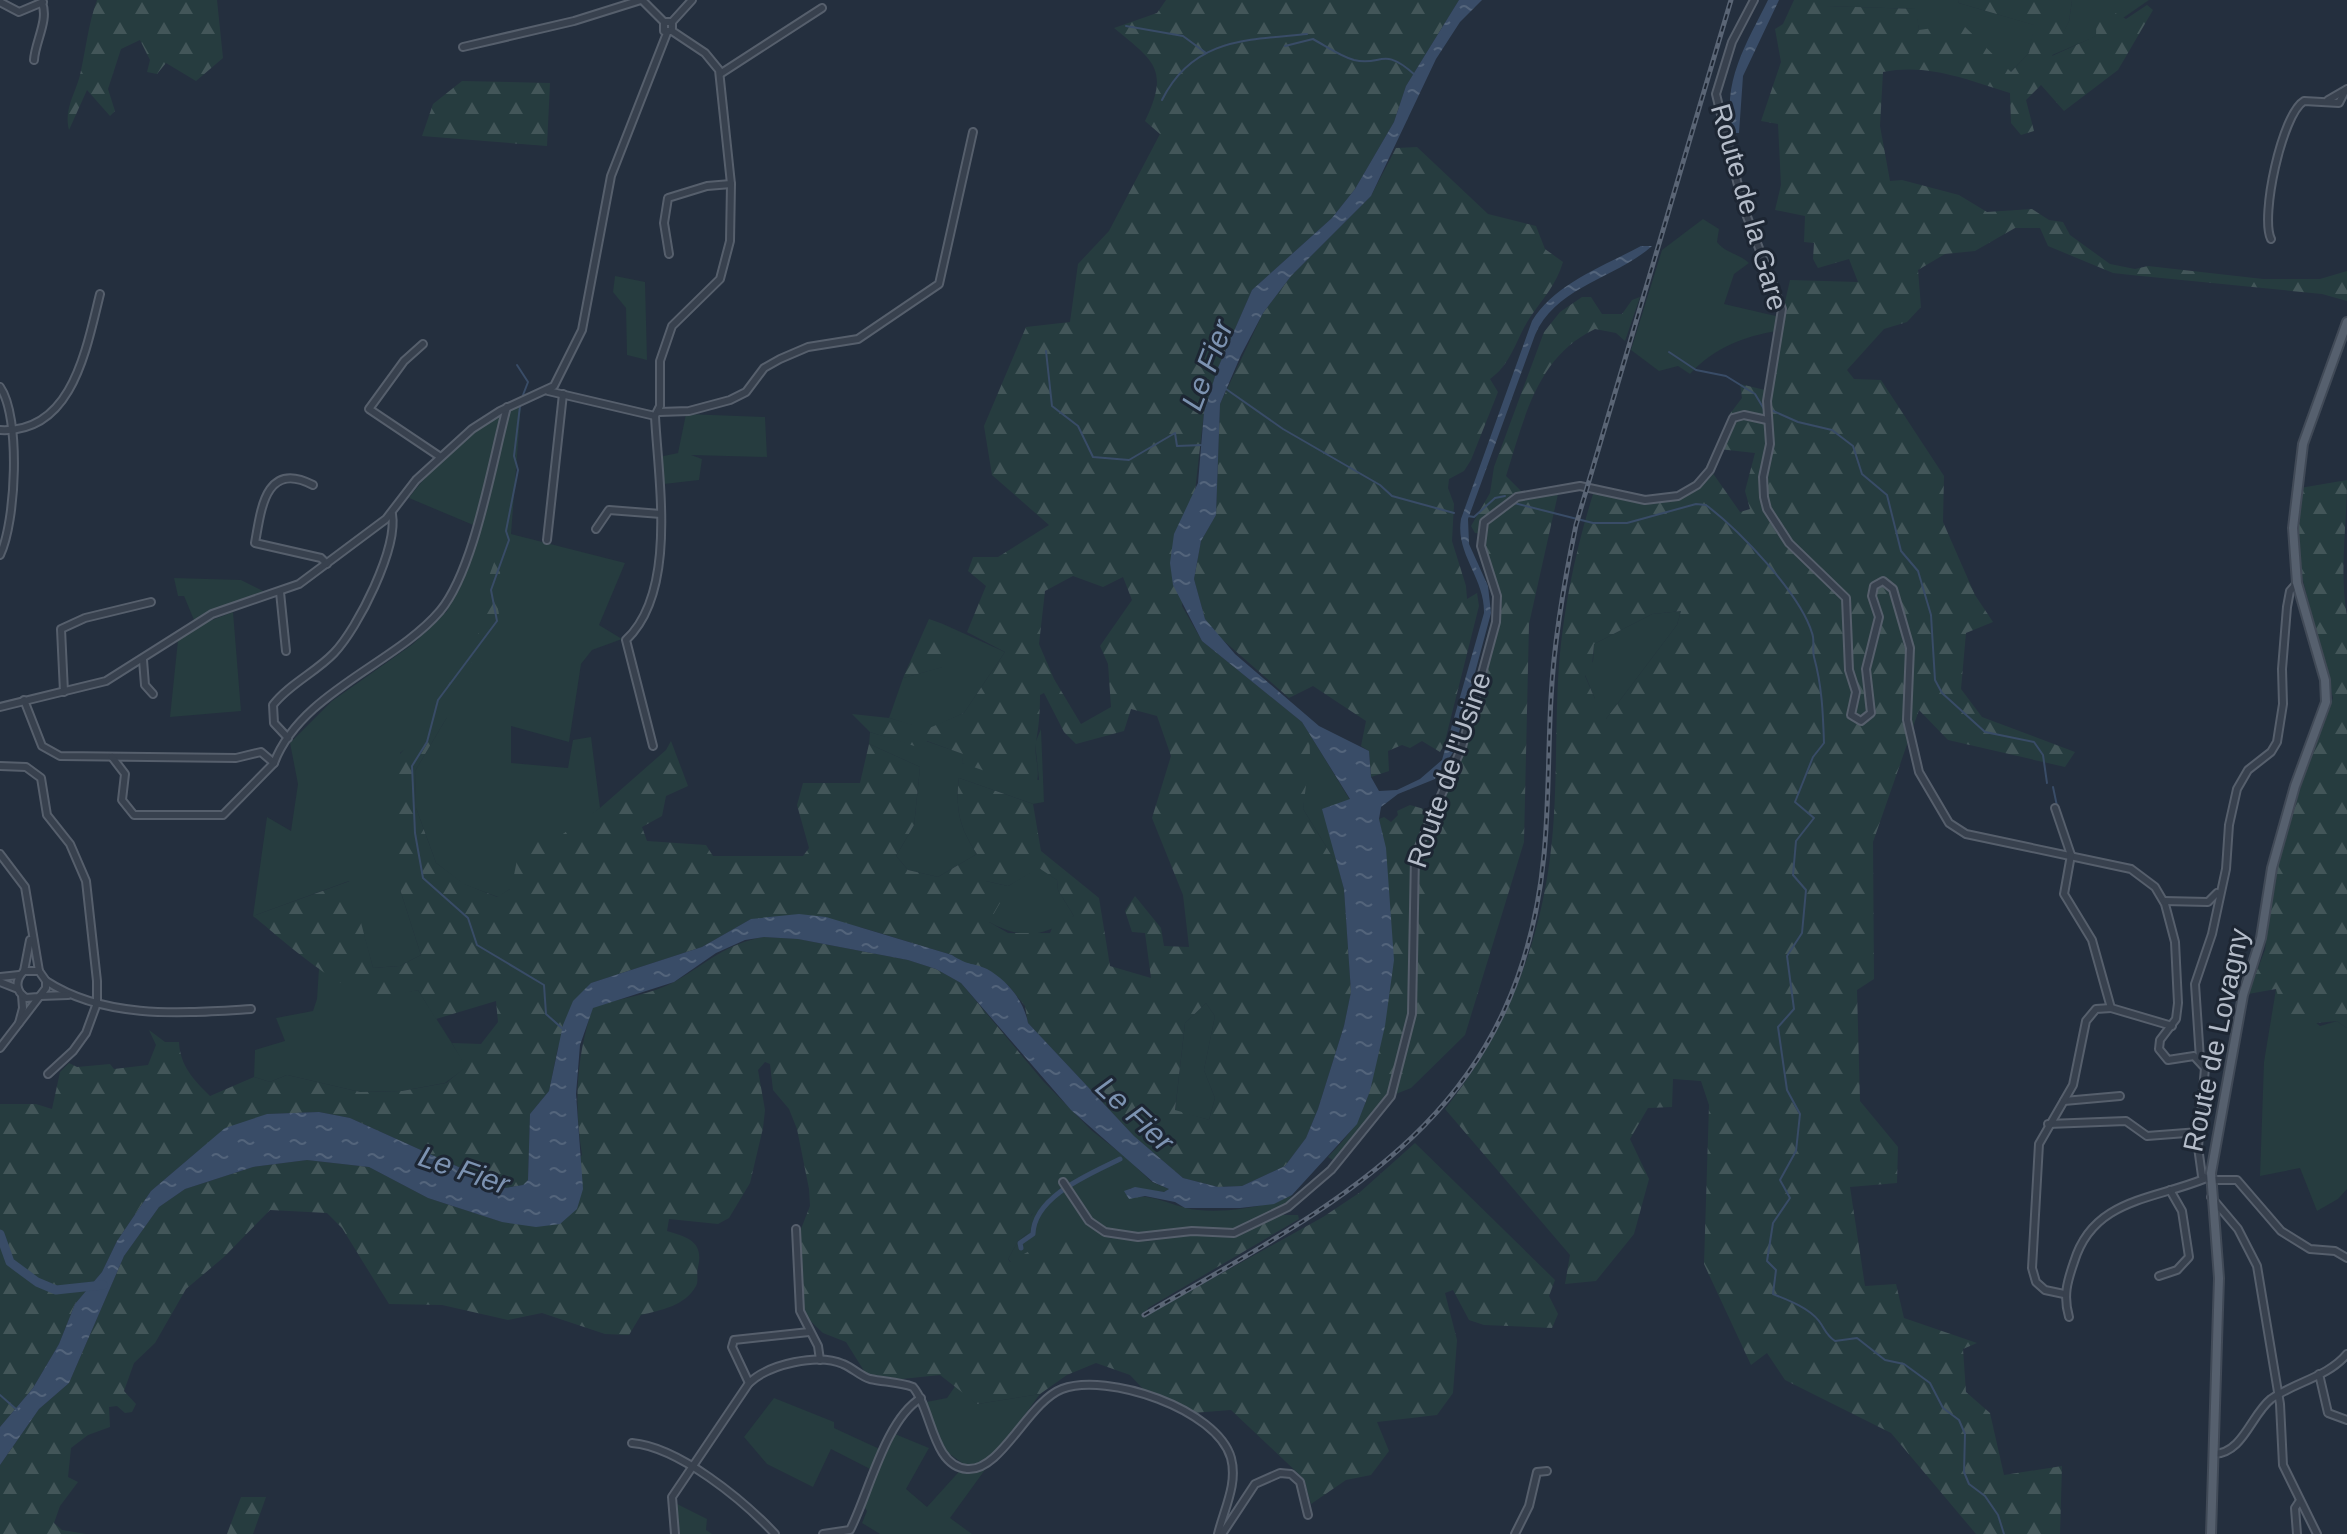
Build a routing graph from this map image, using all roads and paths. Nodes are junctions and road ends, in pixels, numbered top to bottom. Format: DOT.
graph roads {
  1 [pos="642,0"];
  2 [pos="692,0"];
  3 [pos="1754,0"];
  4 [pos="0,2"];
  5 [pos="44,2"];
  6 [pos="822,8"];
  7 [pos="668,22"];
  8 [pos="670,32"];
  9 [pos="463,47"];
  10 [pos="34,60"];
  11 [pos="720,74"];
  12 [pos="2346,90"];
  13 [pos="973,132"];
  14 [pos="731,184"];
  15 [pos="2271,239"];
  16 [pos="669,254"];
  17 [pos="100,294"];
  18 [pos="2347,322"];
  19 [pos="423,344"];
  20 [pos="0,387"];
  21 [pos="548,391"];
  22 [pos="563,394"];
  23 [pos="508,406"];
  24 [pos="657,414"];
  25 [pos="1767,420"];
  26 [pos="0,430"];
  27 [pos="11,431"];
  28 [pos="439,456"];
  29 [pos="313,485"];
  30 [pos="392,514"];
  31 [pos="661,514"];
  32 [pos="596,529"];
  33 [pos="547,540"];
  34 [pos="0,555"];
  35 [pos="327,564"];
  36 [pos="2297,583"];
  37 [pos="280,592"];
  38 [pos="151,602"];
  39 [pos="286,651"];
  40 [pos="143,660"];
  41 [pos="64,692"];
  42 [pos="153,694"];
  43 [pos="24,700"];
  44 [pos="0,707"];
  45 [pos="288,738"];
  46 [pos="653,746"];
  47 [pos="129,756"];
  48 [pos="112,757"];
  49 [pos="120,763"];
  50 [pos="273,765"];
  51 [pos="0,766"];
  52 [pos="275,776"];
  53 [pos="2055,808"];
  54 [pos="0,854"];
  55 [pos="2071,855"];
  56 [pos="2220,890"];
  57 [pos="2164,901"];
  58 [pos="31,932"];
  59 [pos="39,971"];
  60 [pos="22,973"];
  61 [pos="0,979"];
  62 [pos="46,981"];
  63 [pos="20,992"];
  64 [pos="76,995"];
  65 [pos="38,997"];
  66 [pos="97,1003"];
  67 [pos="2111,1008"];
  68 [pos="251,1009"];
  69 [pos="18,1026"];
  70 [pos="2172,1026"];
  71 [pos="0,1048"];
  72 [pos="2200,1059"];
  73 [pos="48,1074"];
  74 [pos="2120,1096"];
  75 [pos="2064,1101"];
  76 [pos="2048,1124"];
  77 [pos="2199,1132"];
  78 [pos="2207,1180"];
  79 [pos="1067,1186"];
  80 [pos="2170,1190"];
  81 [pos="2211,1197"];
  82 [pos="796,1229"];
  83 [pos="2347,1258"];
  84 [pos="2159,1276"];
  85 [pos="2064,1294"];
  86 [pos="2069,1317"];
  87 [pos="809,1332"];
  88 [pos="2347,1354"];
  89 [pos="820,1360"];
  90 [pos="2319,1374"];
  91 [pos="749,1383"];
  92 [pos="2278,1396"];
  93 [pos="921,1398"];
  94 [pos="2347,1420"];
  95 [pos="632,1443"];
  96 [pos="2214,1454"];
  97 [pos="691,1466"];
  98 [pos="1547,1471"];
  99 [pos="2299,1502"];
  100 [pos="1308,1515"];
  101 [pos="675,1534"];
  102 [pos="775,1534"];
  103 [pos="823,1534"];
  104 [pos="1220,1534"];
  105 [pos="1515,1534"];
  106 [pos="2211,1534"];
  107 [pos="2297,1534"];
  108 [pos="2317,1534"];
  1 -- 7 [label="street"];
  1 -- 9 [label="street"];
  2 -- 7 [label="street"];
  3 -- 25 [label="street, Route de la Gare"];
  4 -- 5 [label="street"];
  5 -- 10 [label="street"];
  6 -- 11 [label="street"];
  7 -- 8 [label="street"];
  8 -- 11 [label="street"];
  8 -- 21 [label="street"];
  11 -- 14 [label="street"];
  12 -- 15 [label="street"];
  13 -- 24 [label="street"];
  14 -- 16 [label="street"];
  14 -- 24 [label="street"];
  17 -- 27 [label="street"];
  18 -- 36 [label="main road, Route de Lovagny"];
  19 -- 28 [label="street"];
  20 -- 27 [label="street"];
  21 -- 22 [label="street"];
  21 -- 23 [label="street"];
  22 -- 24 [label="street"];
  22 -- 33 [label="street"];
  23 -- 28 [label="street"];
  23 -- 45 [label="street"];
  24 -- 31 [label="street"];
  25 -- 55 [label="street, Route de la Gare"];
  25 -- 79 [label="street, Route de l'Usine"];
  26 -- 27 [label="street"];
  27 -- 34 [label="street"];
  28 -- 30 [label="street"];
  29 -- 35 [label="street"];
  30 -- 35 [label="street"];
  30 -- 45 [label="street"];
  31 -- 32 [label="street"];
  31 -- 46 [label="street"];
  35 -- 37 [label="street"];
  36 -- 56 [label="street"];
  36 -- 78 [label="main road, Route de Lovagny"];
  37 -- 39 [label="street"];
  37 -- 40 [label="street"];
  38 -- 41 [label="street"];
  40 -- 41 [label="street"];
  40 -- 42 [label="street"];
  41 -- 43 [label="street"];
  43 -- 44 [label="street"];
  43 -- 48 [label="street"];
  45 -- 50 [label="street"];
  47 -- 48 [label="street"];
  47 -- 49 [label="street"];
  47 -- 50 [label="street"];
  48 -- 49 [label="street"];
  49 -- 50 [label="street"];
  50 -- 52 [label="street"];
  51 -- 66 [label="street"];
  53 -- 55 [label="street"];
  54 -- 58 [label="street"];
  55 -- 57 [label="street"];
  55 -- 67 [label="street"];
  56 -- 57 [label="street"];
  56 -- 72 [label="street"];
  57 -- 70 [label="street"];
  58 -- 59 [label="street"];
  58 -- 60 [label="street"];
  59 -- 60 [label="street"];
  59 -- 62 [label="street"];
  60 -- 61 [label="street"];
  60 -- 63 [label="street"];
  61 -- 63 [label="street"];
  62 -- 64 [label="street"];
  62 -- 65 [label="street"];
  63 -- 65 [label="street"];
  63 -- 69 [label="street"];
  64 -- 65 [label="street"];
  64 -- 66 [label="street"];
  65 -- 69 [label="street"];
  66 -- 68 [label="street"];
  66 -- 73 [label="street"];
  67 -- 70 [label="street"];
  67 -- 75 [label="street"];
  69 -- 71 [label="street"];
  70 -- 72 [label="street"];
  72 -- 77 [label="street"];
  74 -- 75 [label="street"];
  75 -- 76 [label="street"];
  76 -- 77 [label="street"];
  76 -- 85 [label="street"];
  77 -- 78 [label="street"];
  78 -- 80 [label="street"];
  78 -- 81 [label="main road, Route de Lovagny"];
  78 -- 83 [label="street"];
  80 -- 84 [label="street"];
  80 -- 85 [label="street"];
  81 -- 92 [label="street"];
  81 -- 96 [label="main road, Route de Lovagny"];
  82 -- 87 [label="street"];
  85 -- 86 [label="street"];
  87 -- 89 [label="street"];
  87 -- 91 [label="street"];
  88 -- 90 [label="street"];
  89 -- 91 [label="street"];
  89 -- 93 [label="street"];
  90 -- 92 [label="street"];
  90 -- 94 [label="street"];
  91 -- 97 [label="street"];
  92 -- 96 [label="street"];
  92 -- 99 [label="street"];
  93 -- 103 [label="street"];
  93 -- 104 [label="street"];
  95 -- 97 [label="street"];
  96 -- 106 [label="main road, Route de Lovagny"];
  97 -- 101 [label="street"];
  97 -- 102 [label="street"];
  98 -- 105 [label="street"];
  99 -- 107 [label="street"];
  99 -- 108 [label="street"];
  100 -- 104 [label="street"];
}
